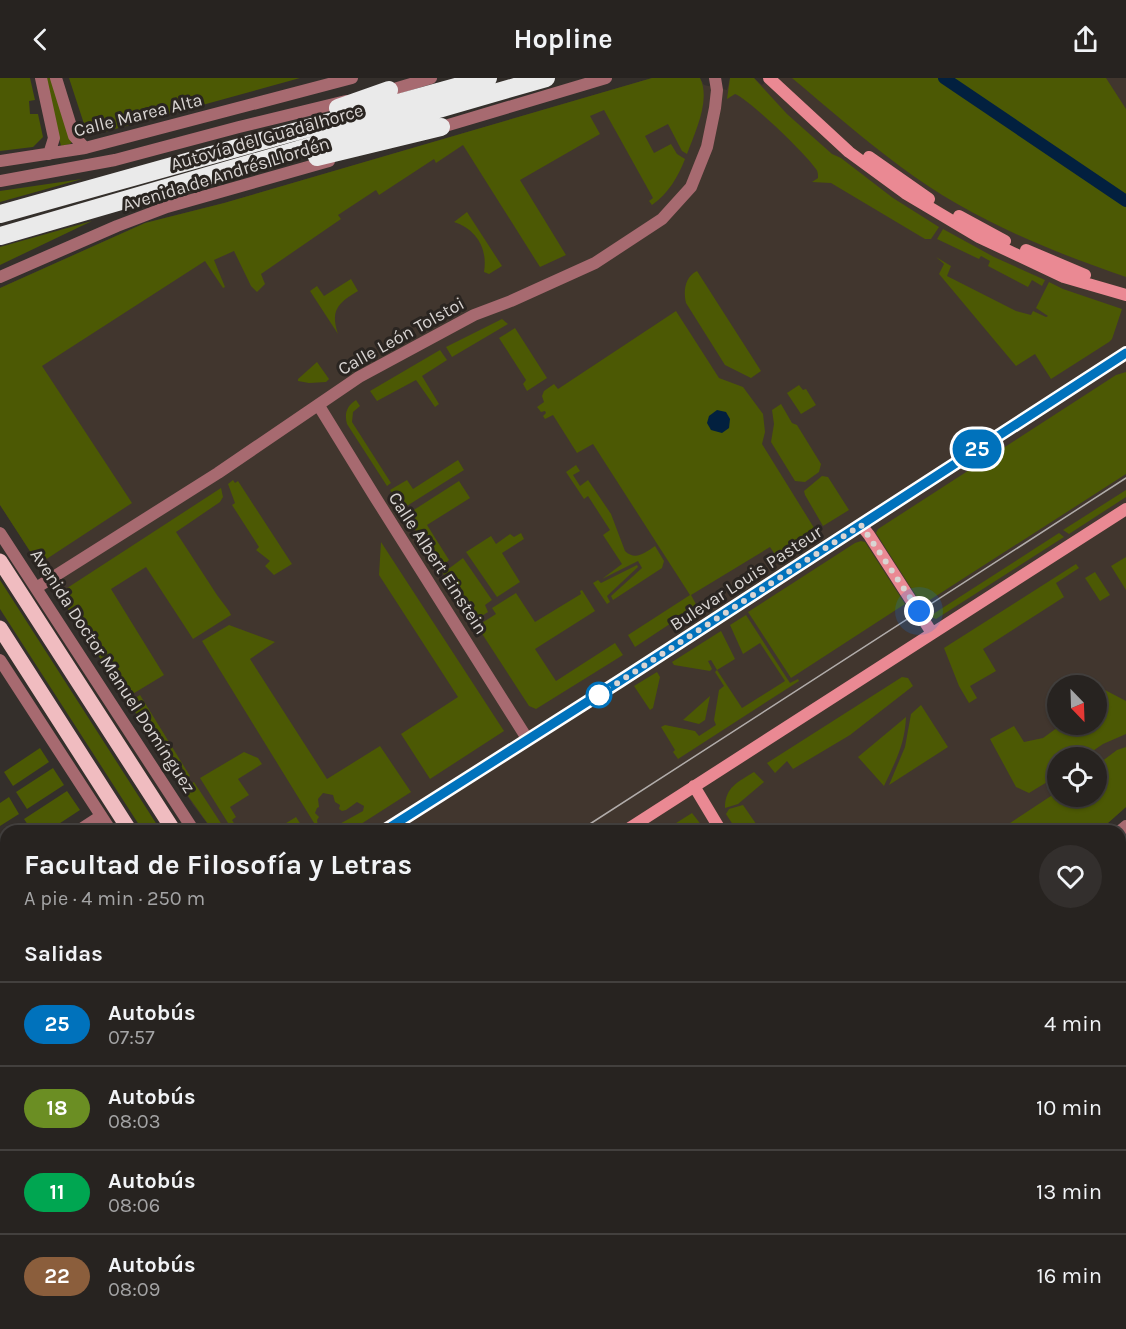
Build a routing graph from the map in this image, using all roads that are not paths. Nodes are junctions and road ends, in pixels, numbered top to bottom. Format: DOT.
graph roads {
  1 [pos="41,78"];
  2 [pos="56,78"];
  3 [pos="352,78"];
  4 [pos="431,78"];
  5 [pos="488,78"];
  6 [pos="546,78"];
  7 [pos="606,78"];
  8 [pos="613,78"];
  9 [pos="715,78"];
  10 [pos="765,78"];
  11 [pos="770,78"];
  12 [pos="591,82"];
  13 [pos="782,84"];
  14 [pos="389,90"];
  15 [pos="441,127"];
  16 [pos="85,148"];
  17 [pos="49,154"];
  18 [pos="0,161"];
  19 [pos="139,174"];
  20 [pos="0,181"];
  21 [pos="87,210"];
  22 [pos="0,214"];
  23 [pos="0,236"];
  24 [pos="0,277"];
  25 [pos="1126,288"];
  26 [pos="1126,295"];
  27 [pos="1126,354"];
  28 [pos="319,406"];
  29 [pos="1126,509"];
  30 [pos="861,525"];
  31 [pos="0,532"];
  32 [pos="0,561"];
  33 [pos="36,588"];
  34 [pos="0,628"];
  35 [pos="932,633"];
  36 [pos="0,660"];
  37 [pos="528,740"];
  38 [pos="694,786"];
  39 [pos="101,816"];
  40 [pos="87,825"];
  41 [pos="107,825"];
  42 [pos="126,825"];
  43 [pos="170,825"];
  44 [pos="190,825"];
  45 [pos="393,825"];
  46 [pos="634,825"];
  47 [pos="717,825"];
  1 -- 17 [label="street"];
  2 -- 16 [label="street"];
  3 -- 16 [label="street, Calle Marea Alta"];
  4 -- 14 [label="street, Avenida de Andrés Llordén"];
  5 -- 19 [label="highway, Autovía del Guadalhorce"];
  6 -- 21 [label="highway, Autovía del Guadalhorce"];
  7 -- 12 [label="street, Avenida de Andrés Llordén"];
  8 -- 12 [label="street"];
  9 -- 28 [label="street, Calle León Tolstoi"];
  10 -- 13 [label="street"];
  11 -- 13 [label="street"];
  12 -- 15 [label="street, Avenida de Andrés Llordén"];
  13 -- 25 [label="street"];
  13 -- 26 [label="street"];
  14 -- 19 [label="highway"];
  14 -- 20 [label="street, Avenida de Andrés Llordén"];
  15 -- 21 [label="highway"];
  15 -- 24 [label="street, Avenida de Andrés Llordén"];
  16 -- 17 [label="street, Calle Marea Alta"];
  17 -- 18 [label="street, Calle Marea Alta"];
  19 -- 22 [label="highway, Autovía del Guadalhorce"];
  21 -- 23 [label="highway, Autovía del Guadalhorce"];
  27 -- 30 [label="street, Bulevar Louis Pasteur"];
  28 -- 33 [label="street, Calle León Tolstoi"];
  28 -- 37 [label="street, Calle Albert Einstein"];
  29 -- 35 [label="street"];
  30 -- 35 [label="street"];
  30 -- 37 [label="street, Bulevar Louis Pasteur"];
  31 -- 33 [label="street, Avenida Doctor Manuel Domínguez"];
  32 -- 43 [label="main road, Avenida Doctor Manuel Domínguez"];
  33 -- 44 [label="street, Avenida Doctor Manuel Domínguez"];
  34 -- 42 [label="main road"];
  35 -- 38 [label="street"];
  36 -- 39 [label="street"];
  37 -- 45 [label="street, Bulevar Louis Pasteur"];
  38 -- 46 [label="street"];
  38 -- 47 [label="street"];
  39 -- 40 [label="street"];
  39 -- 41 [label="street"];
}
